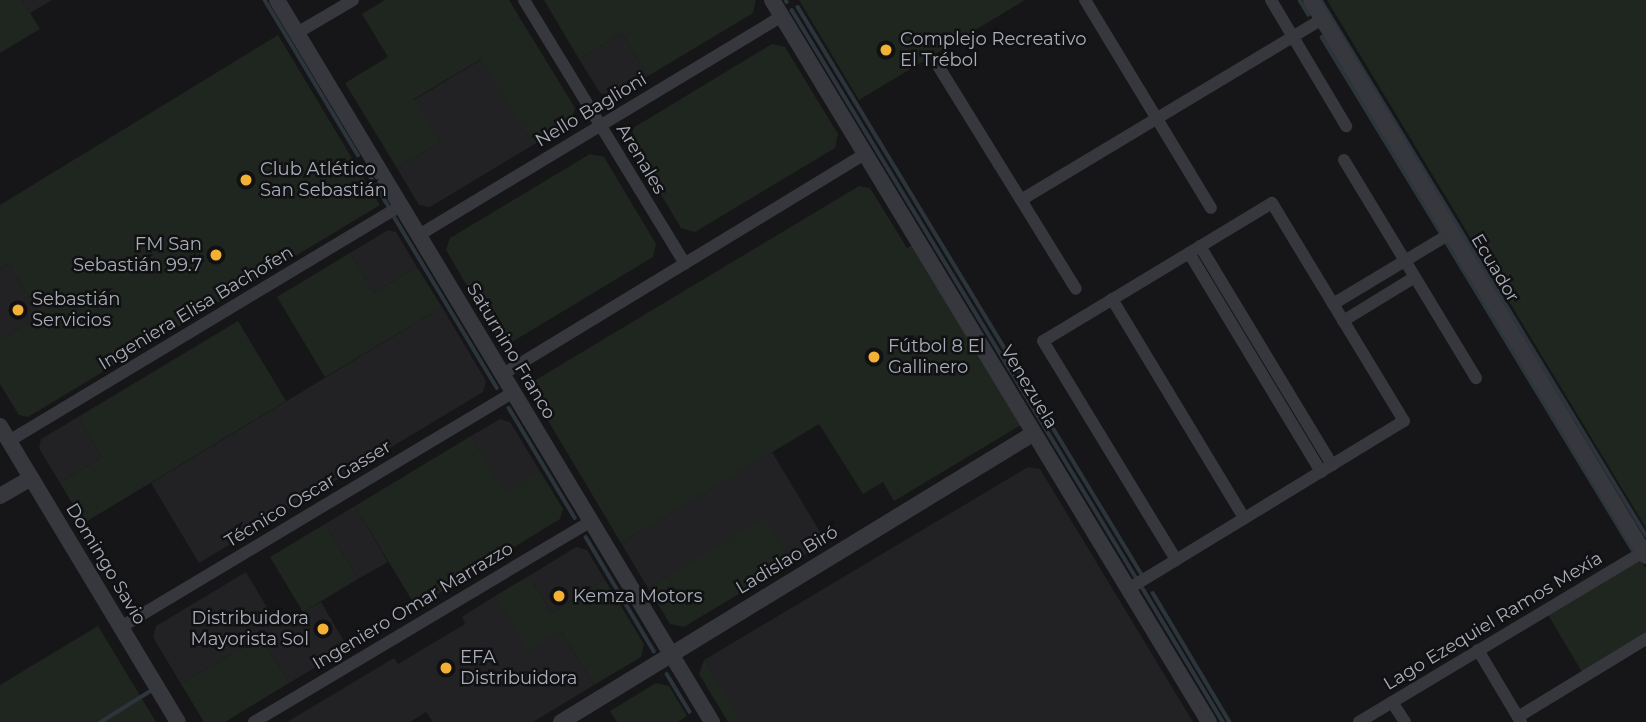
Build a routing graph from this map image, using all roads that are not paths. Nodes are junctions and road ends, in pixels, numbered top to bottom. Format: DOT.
graph roads {
  1 [pos="277,0"];
  2 [pos="353,0"];
  3 [pos="524,0"];
  4 [pos="772,0"];
  5 [pos="1085,0"];
  6 [pos="1271,0"];
  7 [pos="1311,0"];
  8 [pos="782,16"];
  9 [pos="1324,22"];
  10 [pos="298,33"];
  11 [pos="1295,39"];
  12 [pos="937,64"];
  13 [pos="1157,118"];
  14 [pos="601,125"];
  15 [pos="1346,126"];
  16 [pos="865,154"];
  17 [pos="1343,160"];
  18 [pos="1021,200"];
  19 [pos="401,205"];
  20 [pos="1211,208"];
  21 [pos="1451,233"];
  22 [pos="419,235"];
  23 [pos="1194,250"];
  24 [pos="1405,261"];
  25 [pos="685,264"];
  26 [pos="1415,278"];
  27 [pos="1076,289"];
  28 [pos="1112,299"];
  29 [pos="1333,304"];
  30 [pos="1343,321"];
  31 [pos="503,374"];
  32 [pos="1476,378"];
  33 [pos="513,392"];
  34 [pos="0,426"];
  35 [pos="1034,433"];
  36 [pos="9,441"];
  37 [pos="1326,469"];
  38 [pos="31,478"];
  39 [pos="0,496"];
  40 [pos="1244,519"];
  41 [pos="591,521"];
  42 [pos="1645,552"];
  43 [pos="1176,560"];
  44 [pos="1128,589"];
  45 [pos="121,627"];
  46 [pos="1646,639"];
  47 [pos="1478,650"];
  48 [pos="671,654"];
  49 [pos="1392,702"];
  50 [pos="1520,719"];
  51 [pos="178,722"];
  52 [pos="254,722"];
  53 [pos="562,722"];
  54 [pos="712,722"];
  55 [pos="1209,722"];
  56 [pos="1359,722"];
  57 [pos="1405,722"];
  1 -- 10 [label="street, Saturnino Franco"];
  2 -- 10 [label="street"];
  3 -- 14 [label="street, Arenales"];
  4 -- 8 [label="street, Venezuela"];
  5 -- 13 [label="street"];
  6 -- 11 [label="street"];
  7 -- 9 [label="street, Ecuador"];
  8 -- 14 [label="street, Nello Baglioni"];
  8 -- 16 [label="street, Venezuela"];
  9 -- 11 [label="street"];
  9 -- 21 [label="street, Ecuador"];
  10 -- 19 [label="street, Saturnino Franco"];
  11 -- 13 [label="street"];
  11 -- 15 [label="street"];
  12 -- 18 [label="street"];
  13 -- 18 [label="street"];
  13 -- 20 [label="street"];
  14 -- 22 [label="street, Nello Baglioni"];
  14 -- 25 [label="street, Arenales"];
  16 -- 25 [label="street"];
  16 -- 35 [label="street, Venezuela"];
  17 -- 24 [label="street"];
  18 -- 27 [label="street"];
  19 -- 22 [label="street, Saturnino Franco"];
  19 -- 36 [label="street, Ingeniera Elisa Bachofen"];
  21 -- 24 [label="street"];
  21 -- 42 [label="street, Ecuador"];
  22 -- 31 [label="street, Saturnino Franco"];
  23 -- 28 [label="street"];
  23 -- 29 [label="street"];
  23 -- 37 [label="street"];
  24 -- 26 [label="street"];
  24 -- 29 [label="street"];
  25 -- 31 [label="street"];
  26 -- 30 [label="street"];
  26 -- 32 [label="street"];
  28 -- 40 [label="street"];
  28 -- 43 [label="street"];
  29 -- 30 [label="street"];
  30 -- 37 [label="street"];
  31 -- 33 [label="street, Saturnino Franco"];
  33 -- 41 [label="street, Saturnino Franco"];
  33 -- 45 [label="street, Técnico Oscar Gasser"];
  34 -- 36 [label="street, Domingo Savio"];
  35 -- 44 [label="street, Venezuela"];
  35 -- 48 [label="street, Ladislao Biró"];
  36 -- 38 [label="street, Domingo Savio"];
  37 -- 40 [label="street"];
  38 -- 39 [label="street"];
  38 -- 45 [label="street, Domingo Savio"];
  40 -- 43 [label="street"];
  41 -- 48 [label="street, Saturnino Franco"];
  41 -- 52 [label="street, Ingeniero Omar Marrazzo"];
  42 -- 47 [label="street, Lago Ezequiel Ramos Mexía"];
  43 -- 44 [label="street"];
  44 -- 55 [label="street, Venezuela"];
  45 -- 51 [label="street, Domingo Savio"];
  46 -- 50 [label="street"];
  47 -- 49 [label="street, Lago Ezequiel Ramos Mexía"];
  47 -- 50 [label="street"];
  48 -- 53 [label="street, Ladislao Biró"];
  48 -- 54 [label="street, Saturnino Franco"];
  49 -- 56 [label="street, Lago Ezequiel Ramos Mexía"];
  49 -- 57 [label="street"];
}
